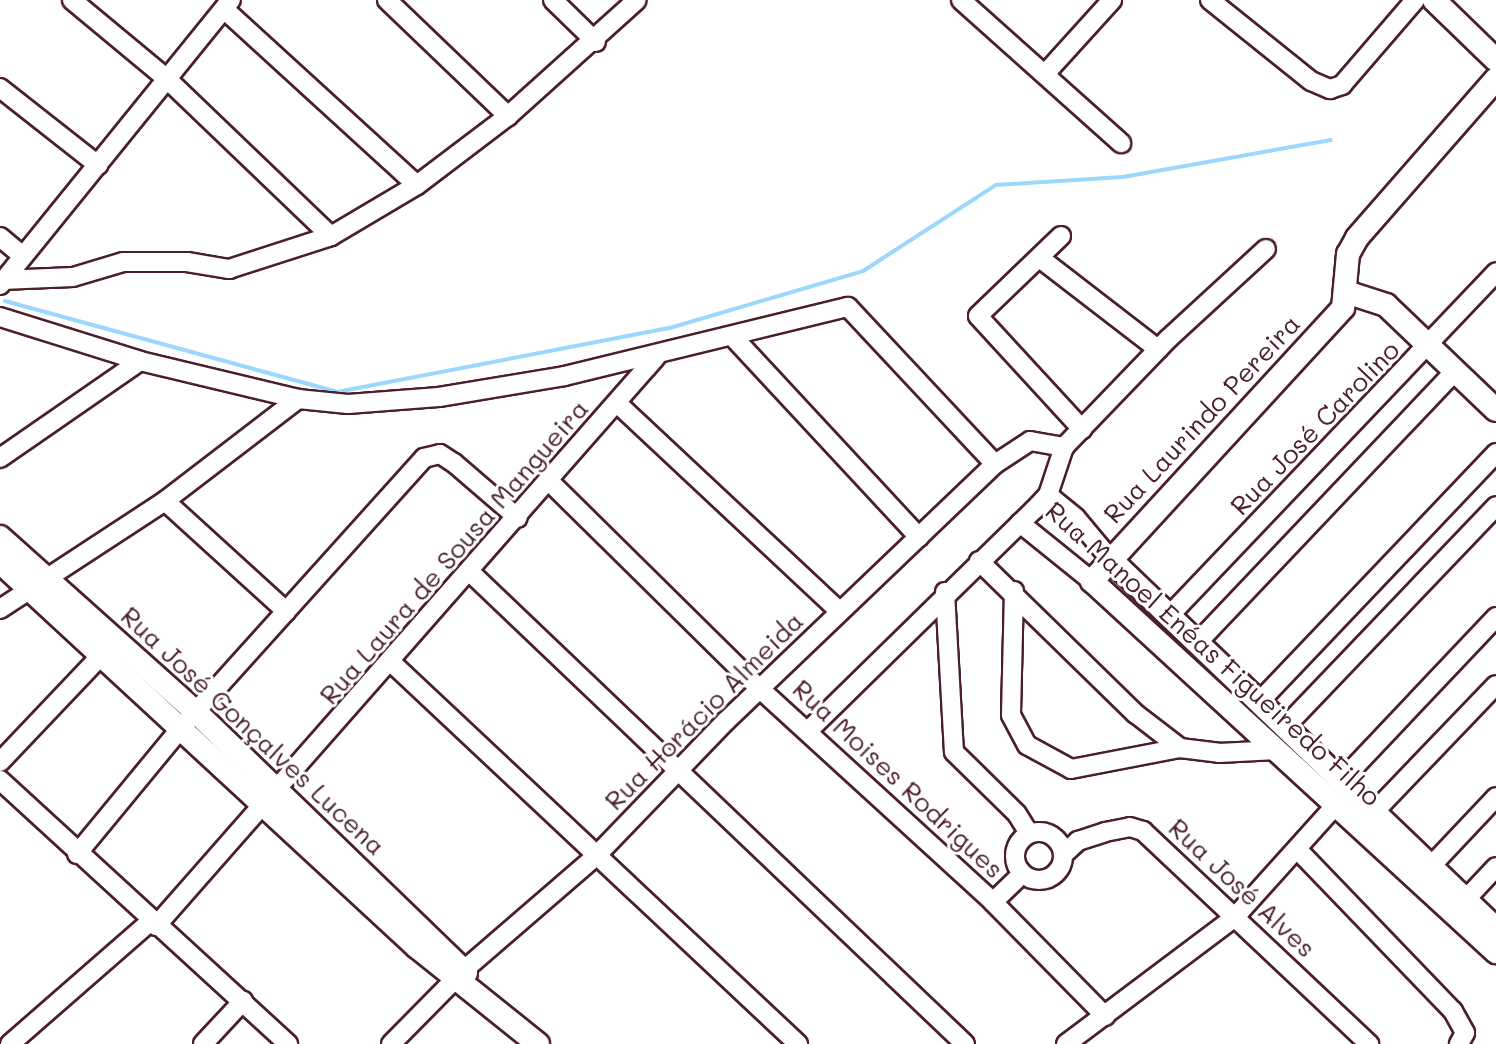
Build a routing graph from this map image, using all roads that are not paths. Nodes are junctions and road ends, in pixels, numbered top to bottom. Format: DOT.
graph roads {
  1 [pos="387,0"];
  2 [pos="553,0"];
  3 [pos="637,0"];
  4 [pos="961,0"];
  5 [pos="1112,0"];
  6 [pos="1210,0"];
  7 [pos="1415,0"];
  8 [pos="1434,0"];
  9 [pos="81,3"];
  10 [pos="228,4"];
  11 [pos="596,42"];
  12 [pos="1496,60"];
  13 [pos="1045,74"];
  14 [pos="167,79"];
  15 [pos="1496,79"];
  16 [pos="0,88"];
  17 [pos="508,116"];
  18 [pos="1121,143"];
  19 [pos="98,165"];
  20 [pos="417,185"];
  21 [pos="331,236"];
  22 [pos="1061,236"];
  23 [pos="0,237"];
  24 [pos="1266,249"];
  25 [pos="20,254"];
  26 [pos="1041,259"];
  27 [pos="1496,272"];
  28 [pos="1,283"];
  29 [pos="1349,293"];
  30 [pos="0,317"];
  31 [pos="734,338"];
  32 [pos="1430,346"];
  33 [pos="1158,349"];
  34 [pos="656,357"];
  35 [pos="140,361"];
  36 [pos="1455,371"];
  37 [pos="298,399"];
  38 [pos="618,404"];
  39 [pos="1496,410"];
  40 [pos="1082,429"];
  41 [pos="1064,447"];
  42 [pos="1496,453"];
  43 [pos="0,458"];
  44 [pos="995,464"];
  45 [pos="550,482"];
  46 [pos="1048,495"];
  47 [pos="165,501"];
  48 [pos="1496,506"];
  49 [pos="518,518"];
  50 [pos="1020,523"];
  51 [pos="0,537"];
  52 [pos="919,537"];
  53 [pos="1111,560"];
  54 [pos="979,561"];
  55 [pos="0,562"];
  56 [pos="470,572"];
  57 [pos="1092,581"];
  58 [pos="38,584"];
  59 [pos="1014,591"];
  60 [pos="945,592"];
  61 [pos="0,609"];
  62 [pos="286,611"];
  63 [pos="840,612"];
  64 [pos="1168,617"];
  65 [pos="1496,617"];
  66 [pos="116,639"];
  67 [pos="1197,643"];
  68 [pos="101,656"];
  69 [pos="392,663"];
  70 [pos="1496,685"];
  71 [pos="760,689"];
  72 [pos="1261,700"];
  73 [pos="188,721"];
  74 [pos="1286,726"];
  75 [pos="809,730"];
  76 [pos="1180,748"];
  77 [pos="1277,750"];
  78 [pos="0,762"];
  79 [pos="676,771"];
  80 [pos="1343,779"];
  81 [pos="0,780"];
  82 [pos="1496,797"];
  83 [pos="272,798"];
  84 [pos="1335,806"];
  85 [pos="1376,810"];
  86 [pos="1029,833"];
  87 [pos="1297,849"];
  88 [pos="77,854"];
  89 [pos="1063,855"];
  90 [pos="596,856"];
  91 [pos="1432,865"];
  92 [pos="1496,867"];
  93 [pos="1022,874"];
  94 [pos="1467,898"];
  95 [pos="993,902"];
  96 [pos="1235,917"];
  97 [pos="154,924"];
  98 [pos="1496,929"];
  99 [pos="1496,952"];
  100 [pos="459,975"];
  101 [pos="243,1001"];
  102 [pos="1105,1016"];
  103 [pos="1085,1030"];
  104 [pos="1462,1038"];
  105 [pos="10,1044"];
  106 [pos="203,1044"];
  107 [pos="288,1044"];
  108 [pos="391,1044"];
  109 [pos="538,1044"];
  110 [pos="798,1044"];
  111 [pos="965,1044"];
  112 [pos="1066,1044"];
  113 [pos="1098,1044"];
  114 [pos="1369,1044"];
  1 -- 17 [label="street"];
  2 -- 11 [label="street"];
  3 -- 11 [label="street"];
  4 -- 13 [label="street"];
  5 -- 13 [label="street"];
  6 -- 7 [label="street"];
  8 -- 12 [label="street"];
  9 -- 14 [label="street"];
  10 -- 14 [label="street"];
  10 -- 20 [label="street"];
  11 -- 17 [label="street"];
  13 -- 18 [label="street"];
  14 -- 19 [label="street"];
  14 -- 21 [label="street"];
  15 -- 29 [label="street"];
  16 -- 19 [label="street"];
  17 -- 20 [label="street"];
  19 -- 25 [label="street"];
  20 -- 21 [label="street"];
  21 -- 28 [label="street"];
  22 -- 26 [label="street"];
  23 -- 25 [label="street"];
  24 -- 33 [label="street"];
  25 -- 28 [label="street"];
  26 -- 33 [label="street"];
  26 -- 40 [label="street"];
  27 -- 32 [label="street, Rua José Carolino"];
  29 -- 32 [label="street"];
  29 -- 53 [label="street, Rua Laurindo Pereira"];
  30 -- 35 [label="street"];
  31 -- 34 [label="street"];
  31 -- 44 [label="street"];
  31 -- 52 [label="street"];
  32 -- 36 [label="street"];
  32 -- 64 [label="street, Rua José Carolino"];
  33 -- 40 [label="street"];
  34 -- 37 [label="street"];
  34 -- 38 [label="street, Rua Laura de Sousa Mangueira"];
  35 -- 37 [label="street"];
  35 -- 43 [label="street"];
  36 -- 39 [label="street"];
  36 -- 67 [label="street"];
  37 -- 47 [label="street"];
  38 -- 45 [label="street, Rua Laura de Sousa Mangueira"];
  38 -- 63 [label="street"];
  40 -- 41 [label="street"];
  41 -- 44 [label="street, Rua Horácio Almeida"];
  41 -- 46 [label="street"];
  42 -- 72 [label="street"];
  44 -- 52 [label="street, Rua Horácio Almeida"];
  45 -- 49 [label="street, Rua Laura de Sousa Mangueira"];
  45 -- 71 [label="street, Rua Moises Rodrigues"];
  46 -- 50 [label="street, Rua Manoel Enéas Figueiredo Filho"];
  46 -- 53 [label="street, Rua Manoel Enéas Figueiredo Filho"];
  47 -- 58 [label="street"];
  47 -- 62 [label="street"];
  48 -- 74 [label="street"];
  49 -- 56 [label="street, Rua Laura de Sousa Mangueira"];
  49 -- 62 [label="street"];
  50 -- 54 [label="street"];
  50 -- 57 [label="street, Rua Manoel Enéas Figueiredo Filho"];
  51 -- 58 [label="street, Rua José Gonçalves Lucena"];
  52 -- 63 [label="street, Rua Horácio Almeida"];
  53 -- 57 [label="street, Rua Laurindo Pereira"];
  53 -- 64 [label="street, Rua Manoel Enéas Figueiredo Filho"];
  54 -- 59 [label="street"];
  54 -- 60 [label="street"];
  55 -- 58 [label="street, Rua José Gonçalves Lucena"];
  56 -- 69 [label="street, Rua Laura de Sousa Mangueira"];
  56 -- 79 [label="street"];
  57 -- 77 [label="street, Rua Manoel Enéas Figueiredo Filho"];
  58 -- 61 [label="street"];
  58 -- 66 [label="street, Rua José Gonçalves Lucena"];
  58 -- 68 [label="street, Rua José Gonçalves Lucena"];
  59 -- 76 [label="street"];
  59 -- 76 [label="street"];
  60 -- 75 [label="street"];
  60 -- 86 [label="street"];
  62 -- 73 [label="street"];
  63 -- 71 [label="street, Rua Horácio Almeida"];
  64 -- 67 [label="street, Rua Manoel Enéas Figueiredo Filho"];
  65 -- 80 [label="street"];
  66 -- 68 [label="street"];
  66 -- 73 [label="street, Rua José Gonçalves Lucena"];
  67 -- 72 [label="street, Rua Manoel Enéas Figueiredo Filho"];
  68 -- 73 [label="street, Rua José Gonçalves Lucena"];
  68 -- 78 [label="street"];
  69 -- 83 [label="street, Rua Laura de Sousa Mangueira"];
  69 -- 90 [label="street"];
  70 -- 85 [label="street"];
  71 -- 75 [label="street, Rua Moises Rodrigues"];
  71 -- 79 [label="street, Rua Horácio Almeida"];
  72 -- 74 [label="street, Rua Manoel Enéas Figueiredo Filho"];
  73 -- 83 [label="street, Rua José Gonçalves Lucena"];
  73 -- 88 [label="street"];
  74 -- 80 [label="street, Rua Manoel Enéas Figueiredo Filho"];
  75 -- 95 [label="street, Rua Moises Rodrigues"];
  76 -- 77 [label="street"];
  77 -- 84 [label="street, Rua Manoel Enéas Figueiredo Filho"];
  79 -- 90 [label="street, Rua Horácio Almeida"];
  79 -- 111 [label="street"];
  80 -- 85 [label="street, Rua Manoel Enéas Figueiredo Filho"];
  81 -- 88 [label="street"];
  82 -- 91 [label="street"];
  83 -- 97 [label="street, Rua Laura de Sousa Mangueira"];
  83 -- 100 [label="street, Rua José Gonçalves Lucena"];
  84 -- 87 [label="street"];
  84 -- 99 [label="street, Rua Manoel Enéas Figueiredo Filho"];
  85 -- 91 [label="street, Rua Manoel Enéas Figueiredo Filho"];
  86 -- 89 [label="street"];
  86 -- 93 [label="street"];
  87 -- 96 [label="street"];
  87 -- 104 [label="street"];
  88 -- 97 [label="street"];
  89 -- 93 [label="street"];
  89 -- 96 [label="street, Rua José Alves"];
  90 -- 100 [label="street, Rua Horácio Almeida"];
  90 -- 110 [label="street"];
  91 -- 94 [label="street, Rua Manoel Enéas Figueiredo Filho"];
  92 -- 94 [label="street"];
  93 -- 95 [label="street"];
  94 -- 98 [label="street, Rua Manoel Enéas Figueiredo Filho"];
  95 -- 102 [label="street, Rua Moises Rodrigues"];
  96 -- 102 [label="street"];
  96 -- 114 [label="street, Rua José Alves"];
  97 -- 101 [label="street"];
  97 -- 105 [label="street, Rua Laura de Sousa Mangueira"];
  100 -- 108 [label="street, Rua Horácio Almeida"];
  100 -- 109 [label="street, Rua José Gonçalves Lucena"];
  101 -- 106 [label="street"];
  101 -- 107 [label="street"];
  102 -- 103 [label="street"];
  103 -- 112 [label="street"];
  103 -- 113 [label="street"];
}
